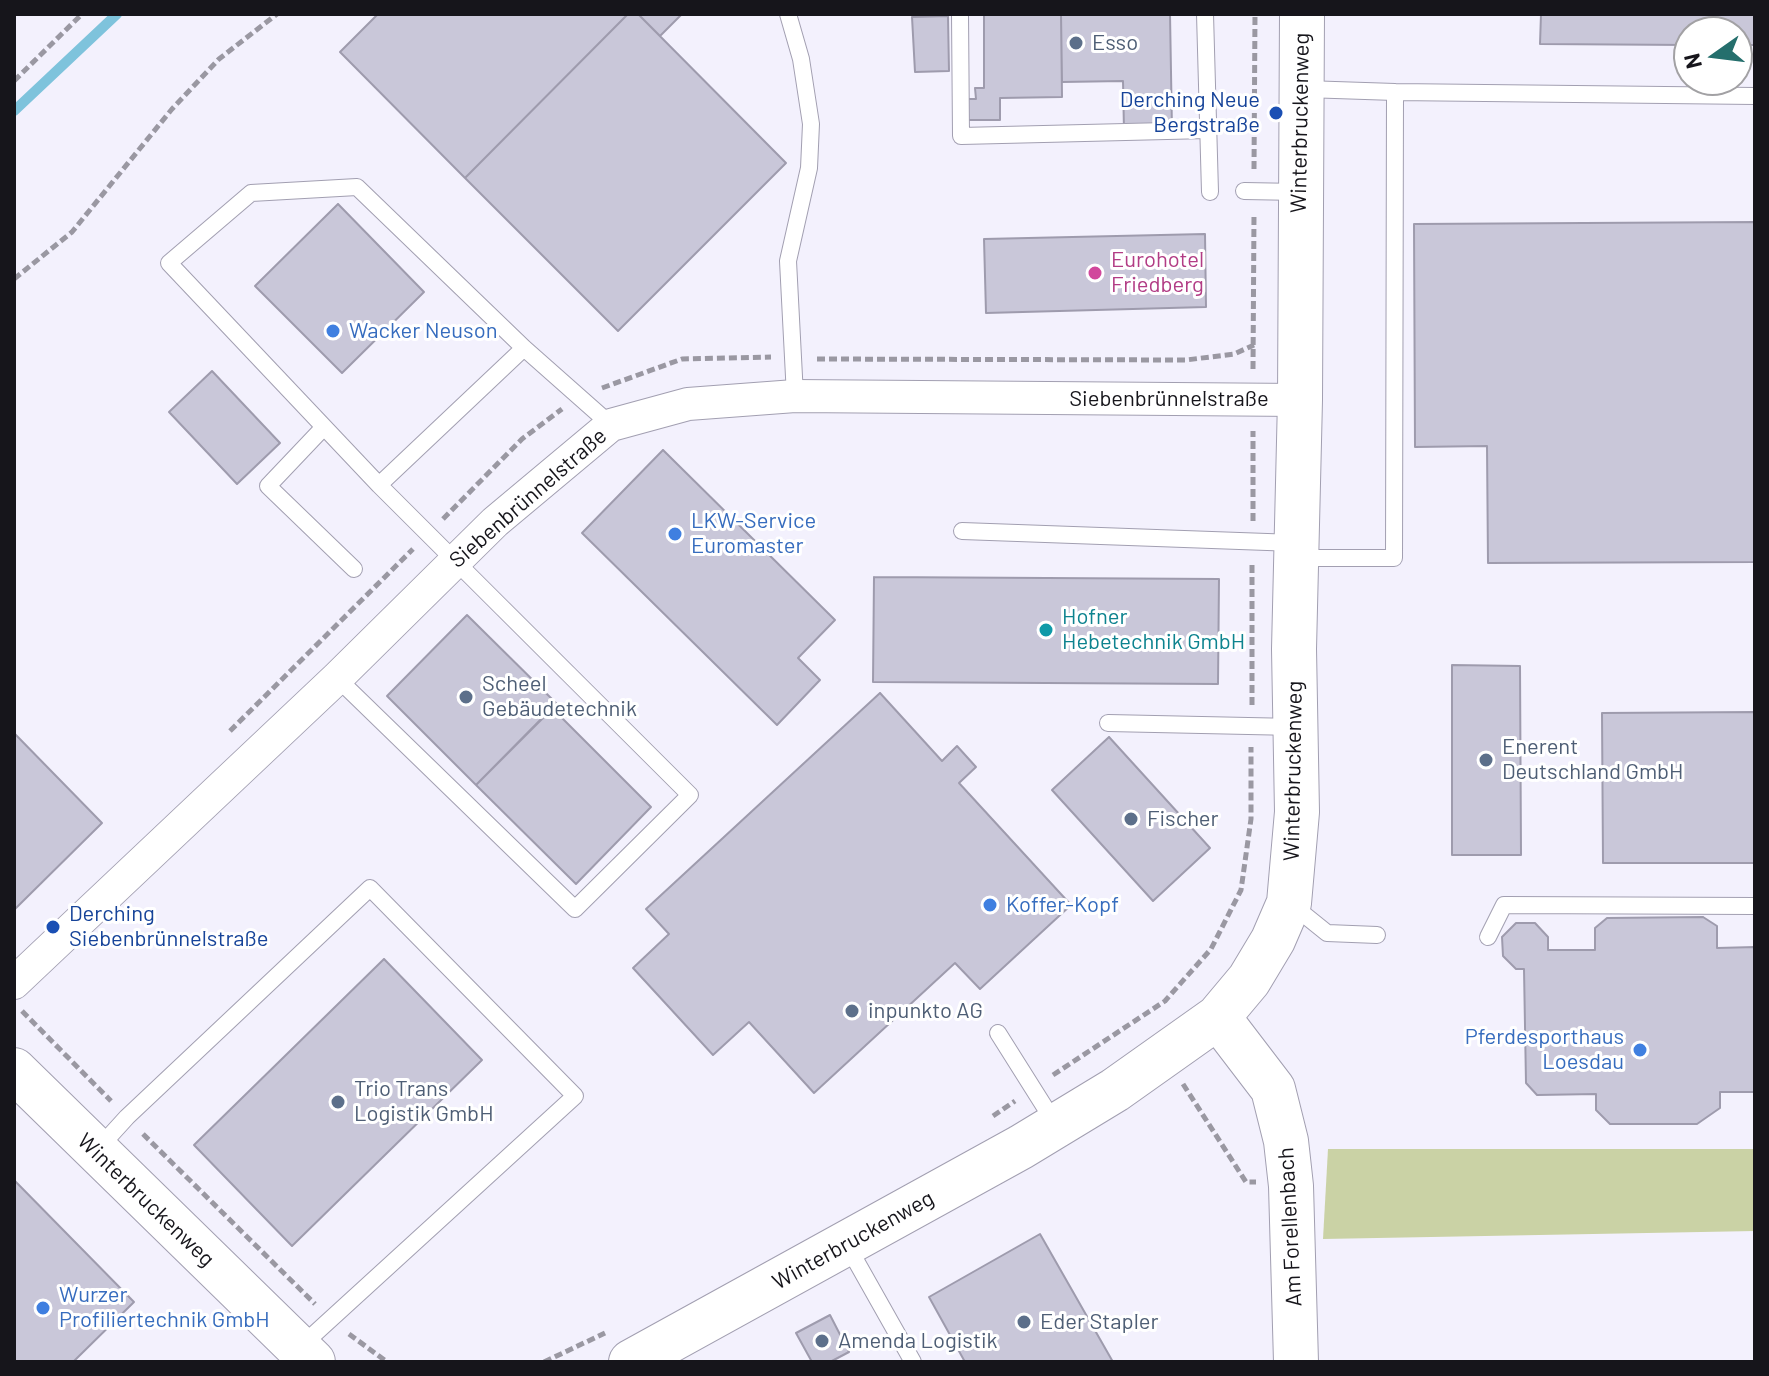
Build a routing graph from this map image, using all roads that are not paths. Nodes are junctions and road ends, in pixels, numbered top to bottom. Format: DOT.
graph roads {
  1 [pos="788,14"];
  2 [pos="960,14"];
  3 [pos="1205,14"];
  4 [pos="1302,14"];
  5 [pos="1301,89"];
  6 [pos="1395,92"];
  7 [pos="1755,96"];
  8 [pos="1208,130"];
  9 [pos="1249,191"];
  10 [pos="1210,192"];
  11 [pos="1299,192"];
  12 [pos="524,348"];
  13 [pos="795,396"];
  14 [pos="1300,400"];
  15 [pos="611,425"];
  16 [pos="324,427"];
  17 [pos="379,485"];
  18 [pos="962,531"];
  19 [pos="1296,550"];
  20 [pos="456,560"];
  21 [pos="354,569"];
  22 [pos="337,678"];
  23 [pos="1108,723"];
  24 [pos="1297,727"];
  25 [pos="1289,903"];
  26 [pos="1755,906"];
  27 [pos="1377,935"];
  28 [pos="1488,937"];
  29 [pos="14,983"];
  30 [pos="1218,1017"];
  31 [pos="998,1033"];
  32 [pos="14,1070"];
  33 [pos="1057,1126"];
  34 [pos="96,1151"];
  35 [pos="846,1244"];
  36 [pos="621,1346"];
  37 [pos="305,1356"];
  38 [pos="913,1362"];
  39 [pos="1296,1362"];
  1 -- 13 [label="lane"];
  2 -- 8 [label="lane"];
  3 -- 8 [label="lane"];
  4 -- 5 [label="street, Winterbruckenweg"];
  5 -- 6 [label="lane"];
  5 -- 11 [label="street, Winterbruckenweg"];
  6 -- 7 [label="lane"];
  6 -- 19 [label="lane"];
  8 -- 10 [label="lane"];
  9 -- 11 [label="lane"];
  11 -- 14 [label="street, Winterbruckenweg"];
  12 -- 15 [label="lane"];
  12 -- 16 [label="lane"];
  12 -- 17 [label="lane"];
  13 -- 14 [label="street, Siebenbrünnelstraße"];
  13 -- 15 [label="street, Siebenbrünnelstraße"];
  14 -- 19 [label="street, Winterbruckenweg"];
  15 -- 20 [label="street, Siebenbrünnelstraße"];
  16 -- 17 [label="lane"];
  16 -- 21 [label="lane"];
  17 -- 20 [label="lane"];
  18 -- 19 [label="lane"];
  19 -- 24 [label="street, Winterbruckenweg"];
  20 -- 22 [label="street, Siebenbrünnelstraße"];
  20 -- 22 [label="lane"];
  22 -- 29 [label="street, Siebenbrünnelstraße"];
  23 -- 24 [label="lane"];
  24 -- 25 [label="street, Winterbruckenweg"];
  25 -- 27 [label="lane"];
  25 -- 30 [label="street, Winterbruckenweg"];
  26 -- 28 [label="lane"];
  30 -- 33 [label="street, Winterbruckenweg"];
  30 -- 39 [label="street, Am Forellenbach"];
  31 -- 33 [label="lane"];
  32 -- 34 [label="street, Winterbruckenweg"];
  33 -- 35 [label="street, Winterbruckenweg"];
  34 -- 37 [label="street, Winterbruckenweg"];
  34 -- 37 [label="lane"];
  35 -- 36 [label="street, Winterbruckenweg"];
  35 -- 38 [label="lane"];
}
